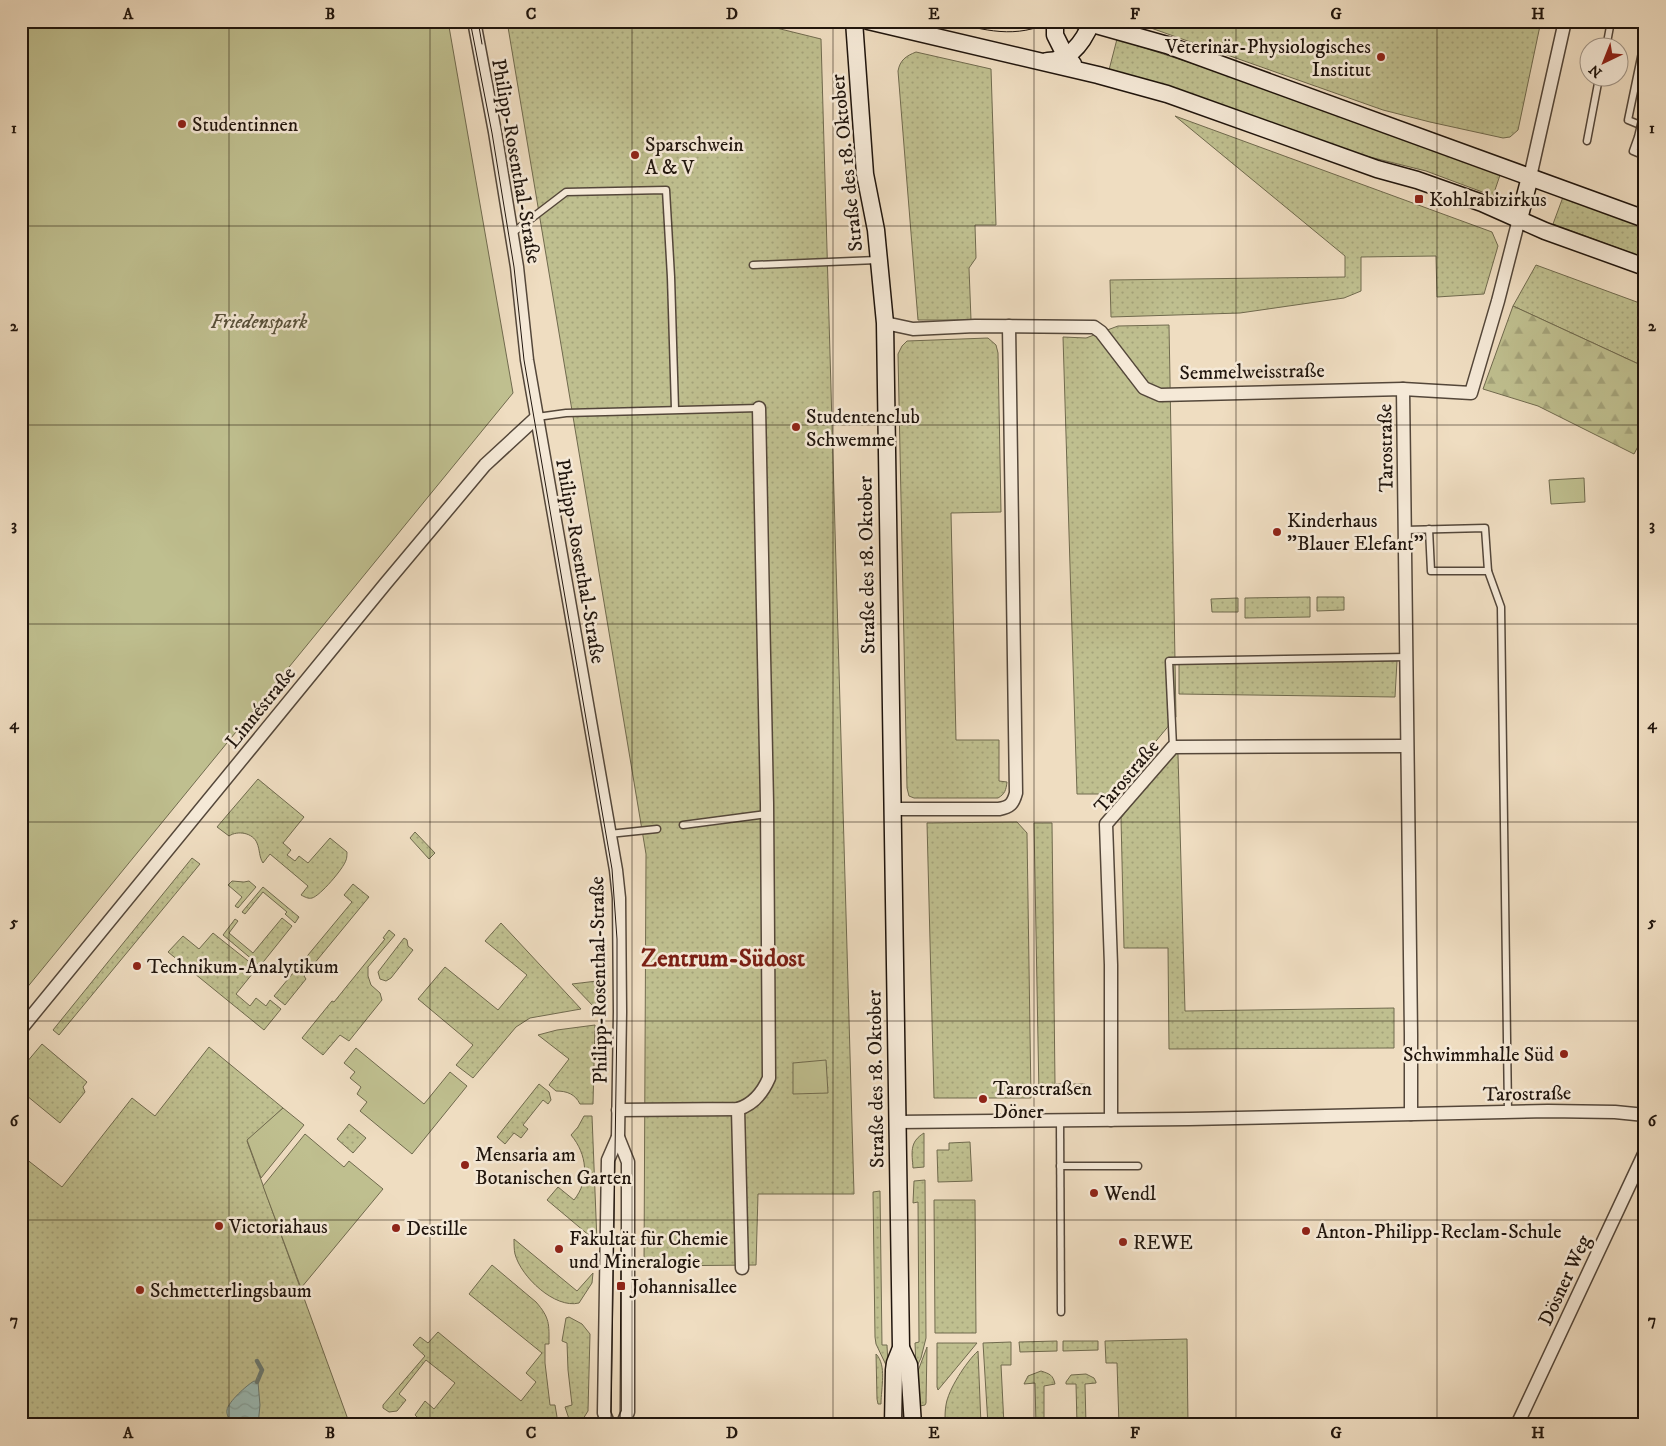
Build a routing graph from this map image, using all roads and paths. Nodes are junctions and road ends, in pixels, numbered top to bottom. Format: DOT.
graph roads {
  1 [pos="474,21"];
  2 [pos="854,21"];
  3 [pos="868,21"];
  4 [pos="1055,21"];
  5 [pos="1565,21"];
  6 [pos="1611,21"];
  7 [pos="1088,22"];
  8 [pos="1608,38"];
  9 [pos="1645,38"];
  10 [pos="1066,57"];
  11 [pos="1035,60"];
  12 [pos="1079,71"];
  13 [pos="1598,88"];
  14 [pos="1645,108"];
  15 [pos="1645,127"];
  16 [pos="1586,141"];
  17 [pos="1645,156"];
  18 [pos="1530,176"];
  19 [pos="1519,219"];
  20 [pos="1645,219"];
  21 [pos="511,234"];
  22 [pos="878,260"];
  23 [pos="753,266"];
  24 [pos="1645,267"];
  25 [pos="884,324"];
  26 [pos="1010,326"];
  27 [pos="1403,389"];
  28 [pos="759,408"];
  29 [pos="675,409"];
  30 [pos="537,417"];
  31 [pos="1428,529"];
  32 [pos="1405,530"];
  33 [pos="1488,571"];
  34 [pos="1407,657"];
  35 [pos="1406,746"];
  36 [pos="1173,747"];
  37 [pos="893,809"];
  38 [pos="767,814"];
  39 [pos="683,825"];
  40 [pos="657,828"];
  41 [pos="610,834"];
  42 [pos="21,1029"];
  43 [pos="738,1109"];
  44 [pos="618,1110"];
  45 [pos="1508,1112"];
  46 [pos="1410,1114"];
  47 [pos="1645,1115"];
  48 [pos="1060,1120"];
  49 [pos="1111,1120"];
  50 [pos="897,1122"];
  51 [pos="618,1137"];
  52 [pos="1645,1152"];
  53 [pos="1060,1166"];
  54 [pos="1138,1166"];
  55 [pos="742,1268"];
  56 [pos="1061,1312"];
  57 [pos="901,1348"];
  58 [pos="609,1425"];
  59 [pos="622,1425"];
  60 [pos="893,1425"];
  61 [pos="912,1425"];
  62 [pos="1517,1425"];
  1 -- 21 [label="street, Philipp-Rosenthal-Straße"];
  2 -- 22 [label="main road, Straße des 18. Oktober"];
  3 -- 11 [label="main road"];
  4 -- 10 [label="main road"];
  5 -- 18 [label="street"];
  6 -- 8 [label="lane"];
  7 -- 10 [label="main road"];
  7 -- 18 [label="main road"];
  9 -- 15 [label="lane"];
  10 -- 11 [label="main road"];
  10 -- 12 [label="main road"];
  11 -- 12 [label="main road"];
  12 -- 19 [label="main road"];
  13 -- 16 [label="lane"];
  14 -- 17 [label="lane, bridge"];
  18 -- 19 [label="main road"];
  18 -- 20 [label="main road"];
  19 -- 24 [label="main road"];
  19 -- 27 [label="street, Semmelweisstraße"];
  21 -- 29 [label="lane"];
  21 -- 30 [label="street, Philipp-Rosenthal-Straße"];
  22 -- 23 [label="lane"];
  22 -- 25 [label="main road, Straße des 18. Oktober"];
  25 -- 26 [label="street, Semmelweisstraße"];
  25 -- 37 [label="main road, Straße des 18. Oktober"];
  26 -- 27 [label="street, Semmelweisstraße"];
  26 -- 37 [label="street"];
  27 -- 32 [label="street, Tarostraße"];
  28 -- 29 [label="lane"];
  28 -- 38 [label="street"];
  29 -- 30 [label="lane"];
  30 -- 41 [label="street, Philipp-Rosenthal-Straße"];
  30 -- 42 [label="street, Linnéstraße"];
  31 -- 32 [label="lane"];
  31 -- 33 [label="lane"];
  31 -- 33 [label="lane"];
  32 -- 34 [label="street, Tarostraße"];
  33 -- 45 [label="lane"];
  34 -- 35 [label="street, Tarostraße"];
  34 -- 36 [label="lane"];
  35 -- 36 [label="street, Tarostraße"];
  35 -- 46 [label="street, Tarostraße"];
  36 -- 49 [label="street, Tarostraße"];
  37 -- 50 [label="main road, Straße des 18. Oktober"];
  38 -- 39 [label="lane"];
  38 -- 43 [label="street"];
  40 -- 41 [label="lane"];
  41 -- 44 [label="street, Philipp-Rosenthal-Straße"];
  43 -- 44 [label="street, Philipp-Rosenthal-Straße"];
  43 -- 55 [label="street"];
  44 -- 51 [label="street, Philipp-Rosenthal-Straße"];
  45 -- 46 [label="street, Tarostraße"];
  45 -- 47 [label="street, Tarostraße"];
  46 -- 49 [label="street, Tarostraße"];
  48 -- 49 [label="street, Tarostraße"];
  48 -- 50 [label="street, Tarostraße"];
  48 -- 53 [label="lane"];
  50 -- 57 [label="main road, Straße des 18. Oktober"];
  51 -- 58 [label="street, Philipp-Rosenthal-Straße"];
  51 -- 59 [label="street, Philipp-Rosenthal-Straße"];
  52 -- 62 [label="street, Dösner Weg"];
  53 -- 54 [label="lane"];
  53 -- 56 [label="lane"];
  57 -- 60 [label="main road, Straße des 18. Oktober"];
  57 -- 61 [label="main road, Straße des 18. Oktober"];
}
